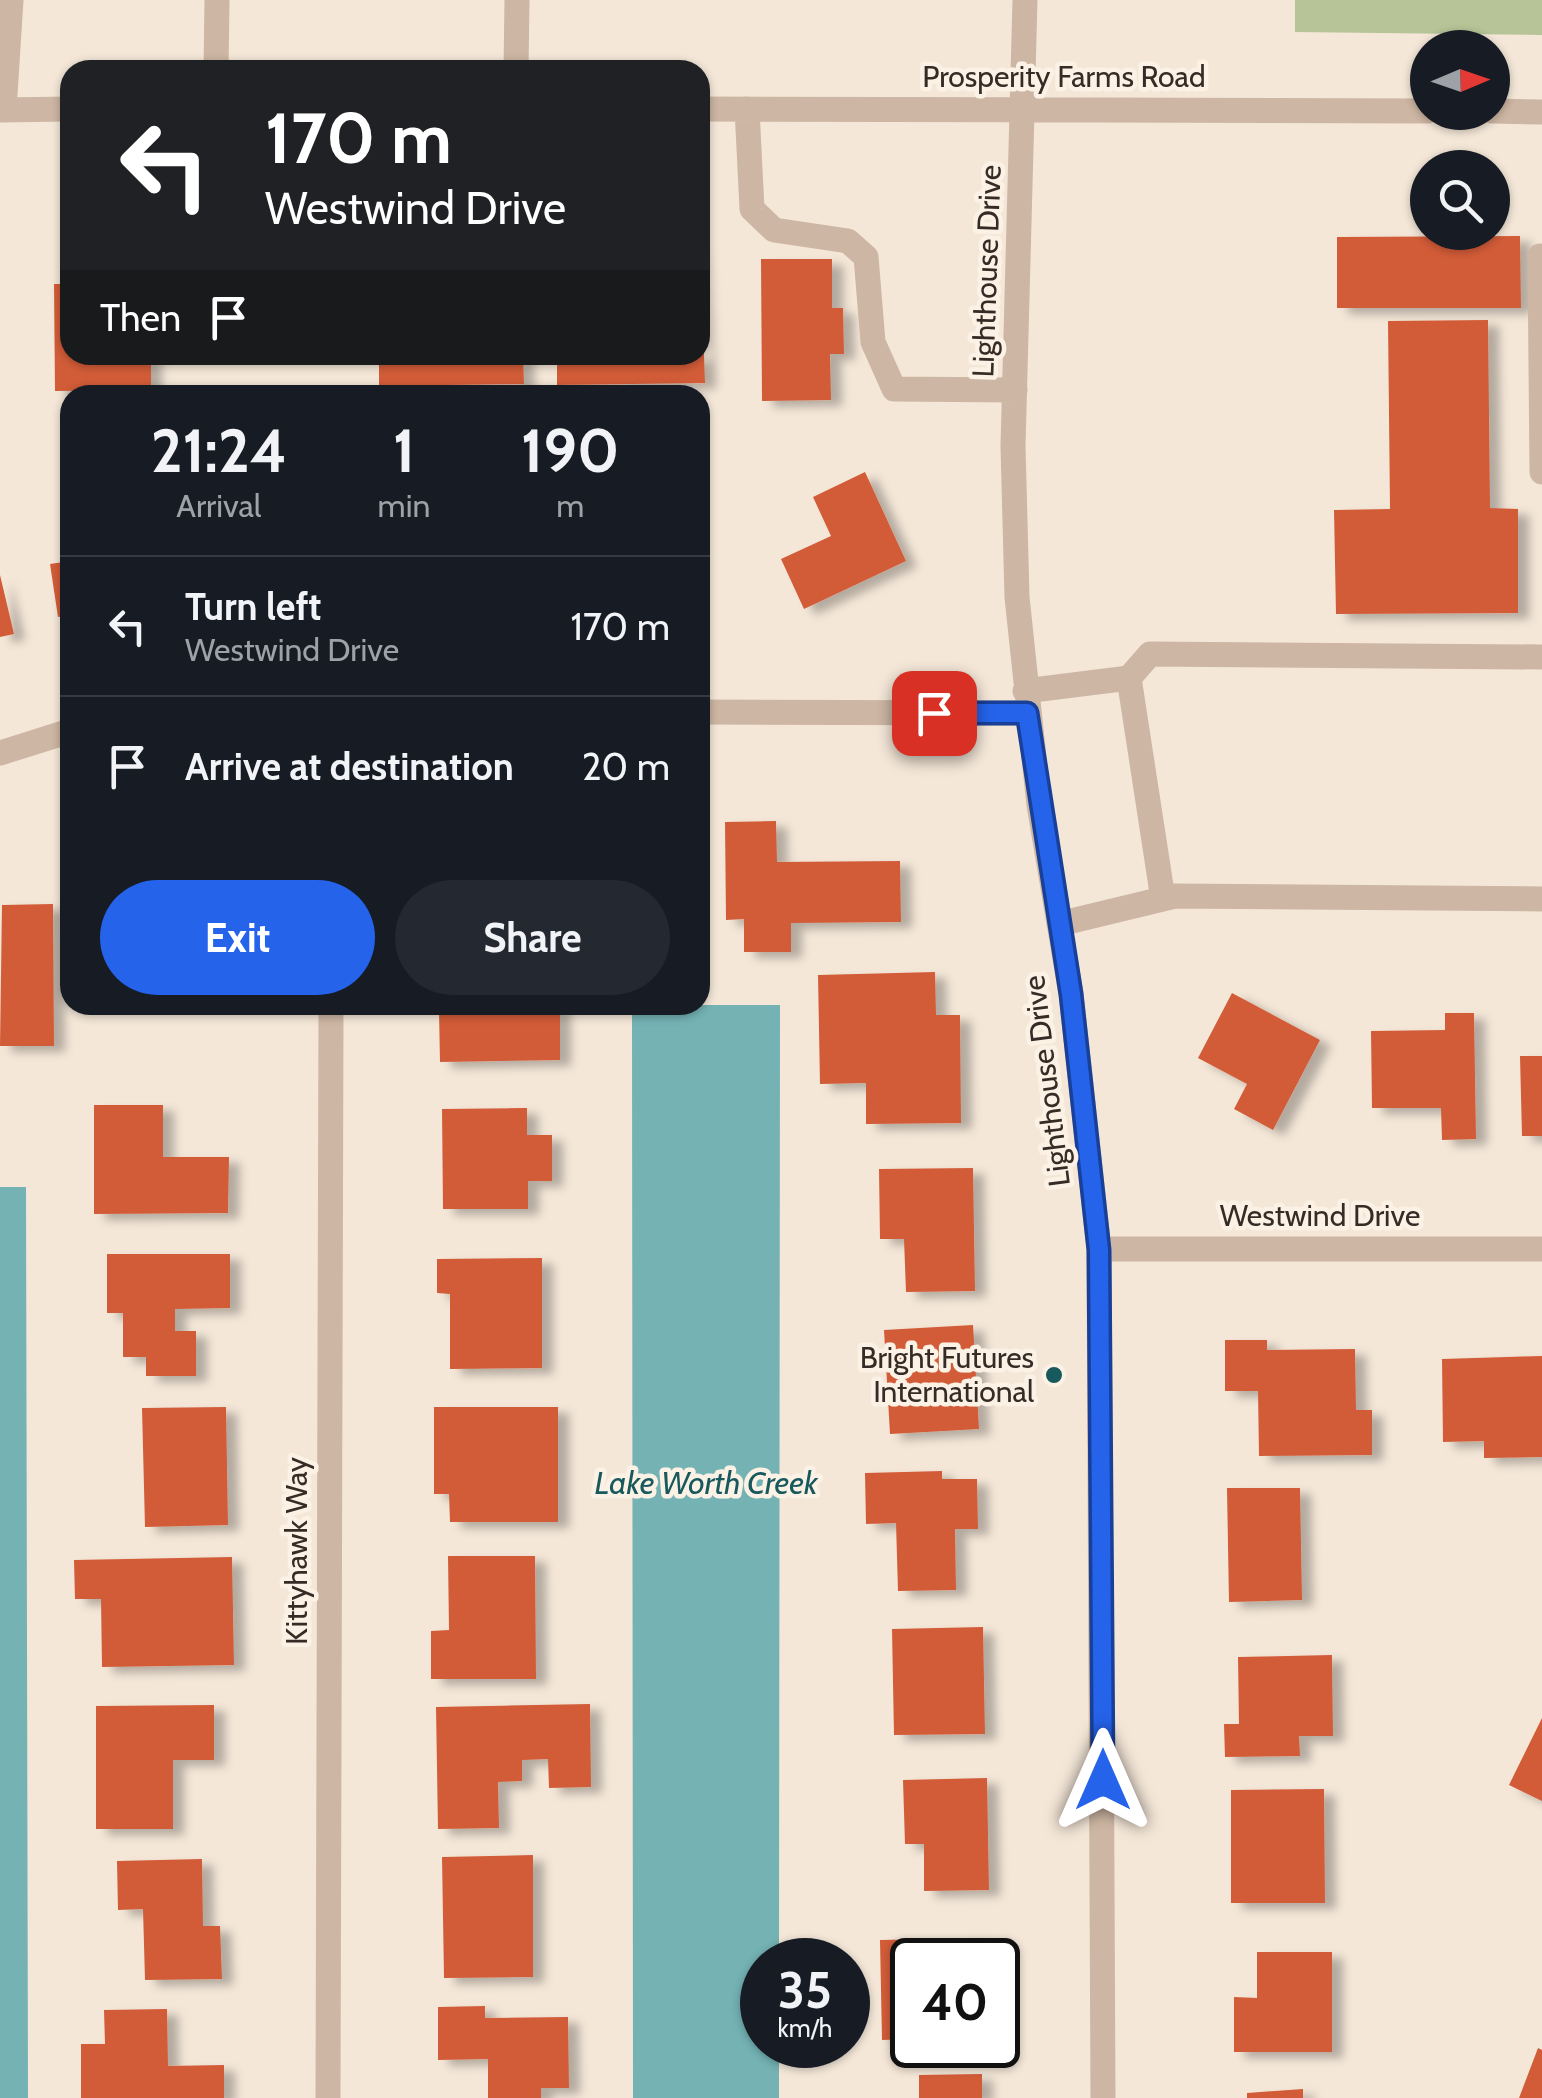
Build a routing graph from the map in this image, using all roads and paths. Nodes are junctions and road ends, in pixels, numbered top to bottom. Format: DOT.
graph roads {
  1 [pos="11,0"];
  2 [pos="216,0"];
  3 [pos="517,0"];
  4 [pos="1026,0"];
  5 [pos="216,60"];
  6 [pos="516,60"];
  7 [pos="710,108"];
  8 [pos="60,109"];
  9 [pos="747,109"];
  10 [pos="1025,109"];
  11 [pos="2,110"];
  12 [pos="1410,111"];
  13 [pos="1510,112"];
  14 [pos="1542,112"];
  15 [pos="1540,256"];
  16 [pos="1015,390"];
  17 [pos="1542,472"];
  18 [pos="1542,656"];
  19 [pos="1130,678"];
  20 [pos="1026,702"];
  21 [pos="710,712"];
  22 [pos="60,734"];
  23 [pos="0,753"];
  24 [pos="1162,899"];
  25 [pos="1542,899"];
  26 [pos="1059,924"];
  27 [pos="331,1015"];
  28 [pos="1542,1248"];
  29 [pos="1099,1250"];
  30 [pos="328,2098"];
  31 [pos="1103,2098"];
  1 -- 11 [label="street"];
  2 -- 5 [label="street"];
  3 -- 6 [label="street"];
  4 -- 10 [label="street, Lighthouse Drive"];
  7 -- 9 [label="street, Prosperity Farms Road"];
  8 -- 11 [label="street"];
  9 -- 10 [label="street, Prosperity Farms Road"];
  9 -- 16 [label="street"];
  10 -- 12 [label="street, Prosperity Farms Road"];
  10 -- 16 [label="street, Lighthouse Drive"];
  13 -- 14 [label="street"];
  15 -- 17 [label="street"];
  16 -- 20 [label="street, Lighthouse Drive"];
  18 -- 19 [label="street"];
  19 -- 20 [label="street"];
  19 -- 24 [label="street"];
  20 -- 21 [label="street"];
  20 -- 26 [label="street, Lighthouse Drive"];
  22 -- 23 [label="street"];
  24 -- 25 [label="street"];
  24 -- 26 [label="street"];
  26 -- 29 [label="street, Lighthouse Drive"];
  27 -- 30 [label="street, Kittyhawk Way"];
  28 -- 29 [label="street, Westwind Drive"];
  29 -- 31 [label="street, Lighthouse Drive"];
}
